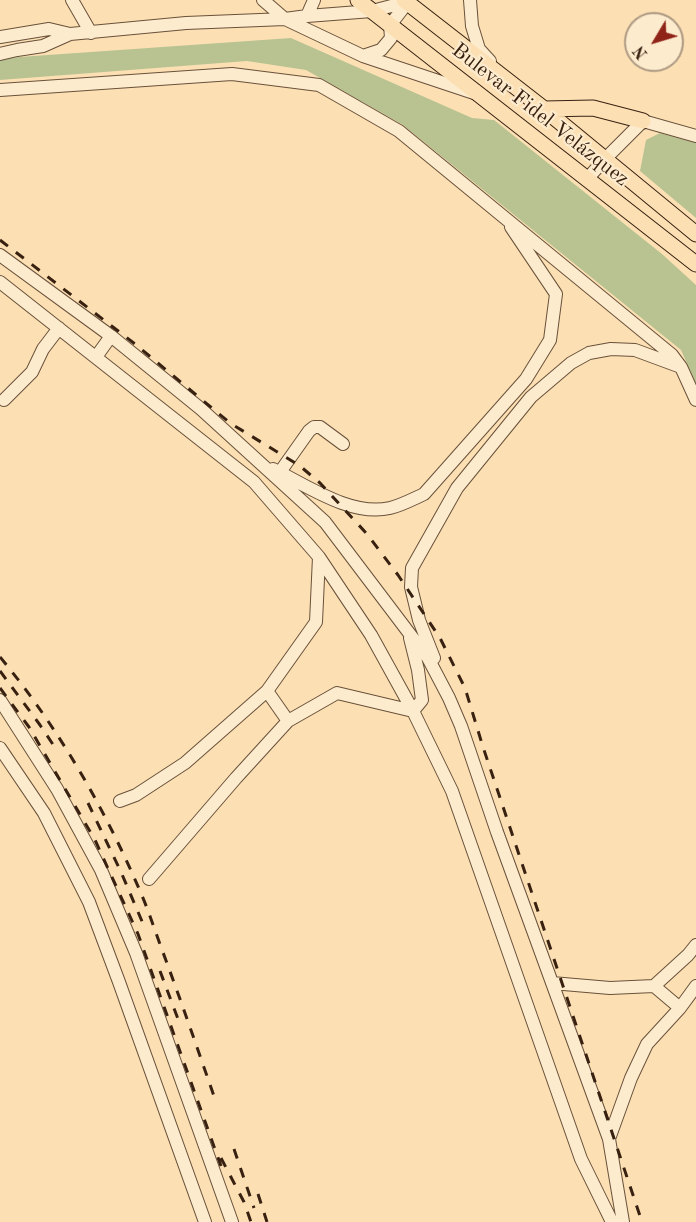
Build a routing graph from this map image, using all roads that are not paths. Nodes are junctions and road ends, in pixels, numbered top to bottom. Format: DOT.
graph roads {
  1 [pos="72,0"];
  2 [pos="263,0"];
  3 [pos="314,0"];
  4 [pos="358,0"];
  5 [pos="470,0"];
  6 [pos="407,1"];
  7 [pos="372,11"];
  8 [pos="307,16"];
  9 [pos="285,19"];
  10 [pos="390,25"];
  11 [pos="91,33"];
  12 [pos="70,34"];
  13 [pos="0,37"];
  14 [pos="0,54"];
  15 [pos="363,56"];
  16 [pos="509,82"];
  17 [pos="0,90"];
  18 [pos="481,95"];
  19 [pos="544,109"];
  20 [pos="644,121"];
  21 [pos="696,136"];
  22 [pos="605,159"];
  23 [pos="588,178"];
  24 [pos="504,216"];
  25 [pos="696,234"];
  26 [pos="0,255"];
  27 [pos="696,264"];
  28 [pos="0,282"];
  29 [pos="59,328"];
  30 [pos="111,336"];
  31 [pos="96,357"];
  32 [pos="681,367"];
  33 [pos="4,400"];
  34 [pos="696,400"];
  35 [pos="343,444"];
  36 [pos="259,461"];
  37 [pos="280,472"];
  38 [pos="319,557"];
  39 [pos="408,631"];
  40 [pos="267,691"];
  41 [pos="449,698"];
  42 [pos="0,700"];
  43 [pos="413,711"];
  44 [pos="288,721"];
  45 [pos="0,748"];
  46 [pos="120,801"];
  47 [pos="149,879"];
  48 [pos="696,945"];
  49 [pos="552,983"];
  50 [pos="654,986"];
  51 [pos="696,987"];
  52 [pos="680,1008"];
  53 [pos="609,1139"];
  54 [pos="205,1222"];
  55 [pos="232,1222"];
  56 [pos="612,1222"];
  57 [pos="623,1222"];
  1 -- 11 [label="street"];
  2 -- 9 [label="street"];
  3 -- 8 [label="street"];
  4 -- 7 [label="main road, Bulevar Fidel Velázquez"];
  5 -- 16 [label="street"];
  6 -- 7 [label="street"];
  6 -- 10 [label="street"];
  6 -- 16 [label="main road, Bulevar Fidel Velázquez"];
  7 -- 8 [label="street"];
  7 -- 10 [label="main road, Bulevar Fidel Velázquez"];
  8 -- 9 [label="street"];
  9 -- 11 [label="street"];
  9 -- 15 [label="street"];
  10 -- 15 [label="street"];
  10 -- 18 [label="main road, Bulevar Fidel Velázquez"];
  11 -- 12 [label="street"];
  12 -- 13 [label="street"];
  12 -- 14 [label="street"];
  15 -- 18 [label="street"];
  16 -- 19 [label="main road, Bulevar Fidel Velázquez"];
  17 -- 24 [label="street"];
  18 -- 23 [label="main road, Bulevar Fidel Velázquez"];
  19 -- 20 [label="main road"];
  19 -- 22 [label="main road, Bulevar Fidel Velázquez"];
  20 -- 21 [label="street"];
  20 -- 22 [label="street"];
  22 -- 23 [label="street"];
  22 -- 25 [label="main road, Bulevar Fidel Velázquez"];
  23 -- 27 [label="main road, Bulevar Fidel Velázquez"];
  24 -- 32 [label="street"];
  24 -- 37 [label="street"];
  26 -- 30 [label="street"];
  28 -- 29 [label="street"];
  29 -- 31 [label="street"];
  29 -- 33 [label="street"];
  30 -- 31 [label="street"];
  30 -- 36 [label="street"];
  31 -- 38 [label="street"];
  32 -- 34 [label="street"];
  32 -- 41 [label="street"];
  35 -- 37 [label="street"];
  36 -- 37 [label="street"];
  36 -- 39 [label="street"];
  38 -- 40 [label="street"];
  38 -- 43 [label="street"];
  39 -- 41 [label="street"];
  39 -- 43 [label="street"];
  40 -- 44 [label="street"];
  40 -- 46 [label="street"];
  41 -- 49 [label="street"];
  42 -- 55 [label="street"];
  43 -- 44 [label="street"];
  43 -- 56 [label="street"];
  44 -- 47 [label="street"];
  45 -- 54 [label="street"];
  48 -- 50 [label="street"];
  49 -- 50 [label="street"];
  49 -- 53 [label="street"];
  50 -- 52 [label="street"];
  51 -- 52 [label="street"];
  52 -- 53 [label="street"];
  53 -- 57 [label="street"];
}
